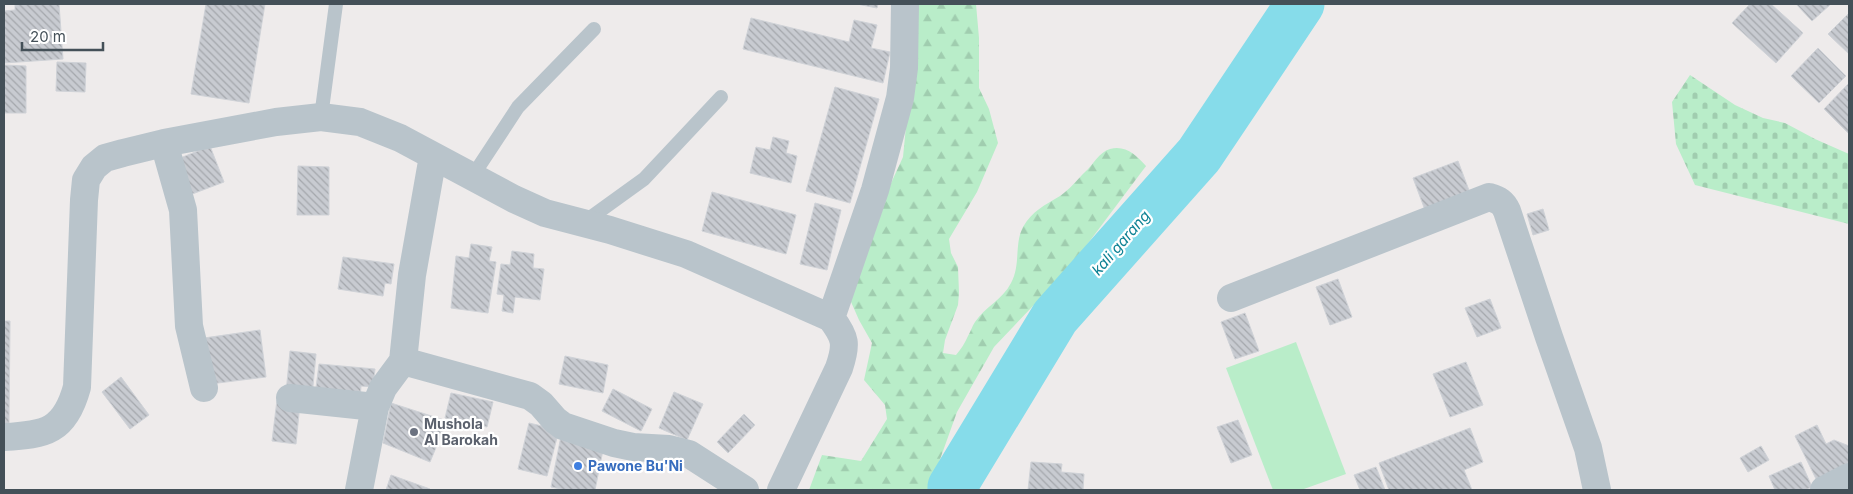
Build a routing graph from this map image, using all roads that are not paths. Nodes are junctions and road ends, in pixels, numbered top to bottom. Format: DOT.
graph roads {
  1 [pos="336,4"];
  2 [pos="905,4"];
  3 [pos="594,29"];
  4 [pos="721,98"];
  5 [pos="321,117"];
  6 [pos="164,143"];
  7 [pos="433,156"];
  8 [pos="472,177"];
  9 [pos="583,223"];
  10 [pos="1231,298"];
  11 [pos="831,318"];
  12 [pos="403,361"];
  13 [pos="204,388"];
  14 [pos="290,398"];
  15 [pos="376,406"];
  16 [pos="4,437"];
  17 [pos="1849,478"];
  18 [pos="727,486"];
  19 [pos="359,490"];
  20 [pos="781,490"];
  21 [pos="1597,490"];
  22 [pos="1824,490"];
  1 -- 5 [label="lane"];
  2 -- 11 [label="street"];
  3 -- 8 [label="lane"];
  4 -- 9 [label="lane"];
  5 -- 6 [label="street"];
  5 -- 7 [label="street"];
  6 -- 13 [label="street"];
  6 -- 16 [label="street"];
  7 -- 8 [label="street"];
  7 -- 12 [label="street"];
  8 -- 9 [label="street"];
  9 -- 11 [label="street"];
  10 -- 21 [label="street"];
  11 -- 20 [label="street"];
  12 -- 15 [label="street"];
  12 -- 18 [label="street"];
  14 -- 15 [label="street"];
  15 -- 19 [label="street"];
  17 -- 22 [label="street"];
}
